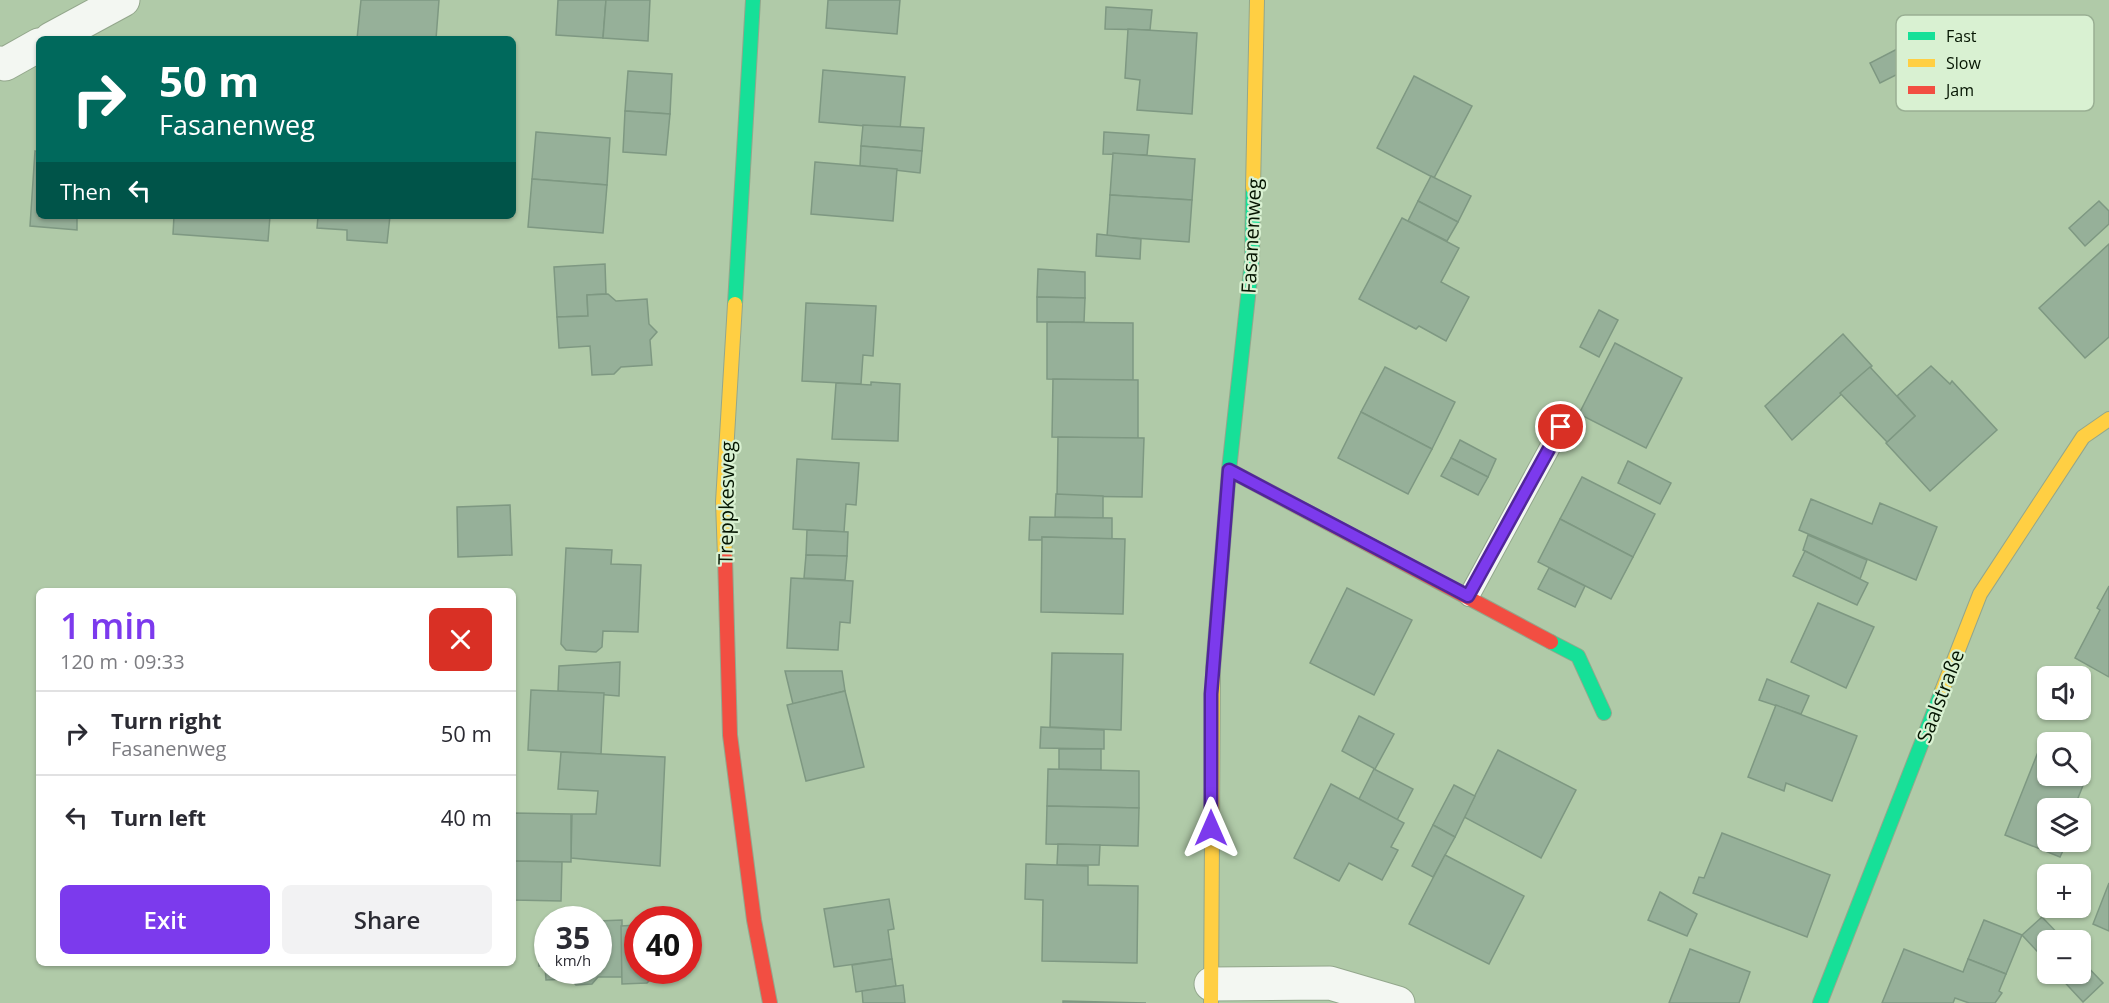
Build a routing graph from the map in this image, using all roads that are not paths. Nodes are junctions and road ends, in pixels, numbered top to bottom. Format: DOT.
graph roads {
  1 [pos="123,0"];
  2 [pos="753,0"];
  3 [pos="1257,0"];
  4 [pos="57,36"];
  5 [pos="36,47"];
  6 [pos="0,63"];
  7 [pos="2109,419"];
  8 [pos="1561,427"];
  9 [pos="1229,470"];
  10 [pos="1468,596"];
  11 [pos="1604,713"];
  12 [pos="1211,994"];
  13 [pos="770,1003"];
  14 [pos="1398,1003"];
  15 [pos="1820,1003"];
  1 -- 4 [label="street"];
  2 -- 13 [label="street, Treppkesweg"];
  3 -- 9 [label="street, Fasanenweg"];
  5 -- 6 [label="street"];
  7 -- 15 [label="street, Saalstraße"];
  8 -- 10 [label="lane"];
  9 -- 10 [label="street"];
  9 -- 12 [label="street, Fasanenweg"];
  10 -- 11 [label="street"];
  12 -- 14 [label="street, Fasanenweg"];
}
